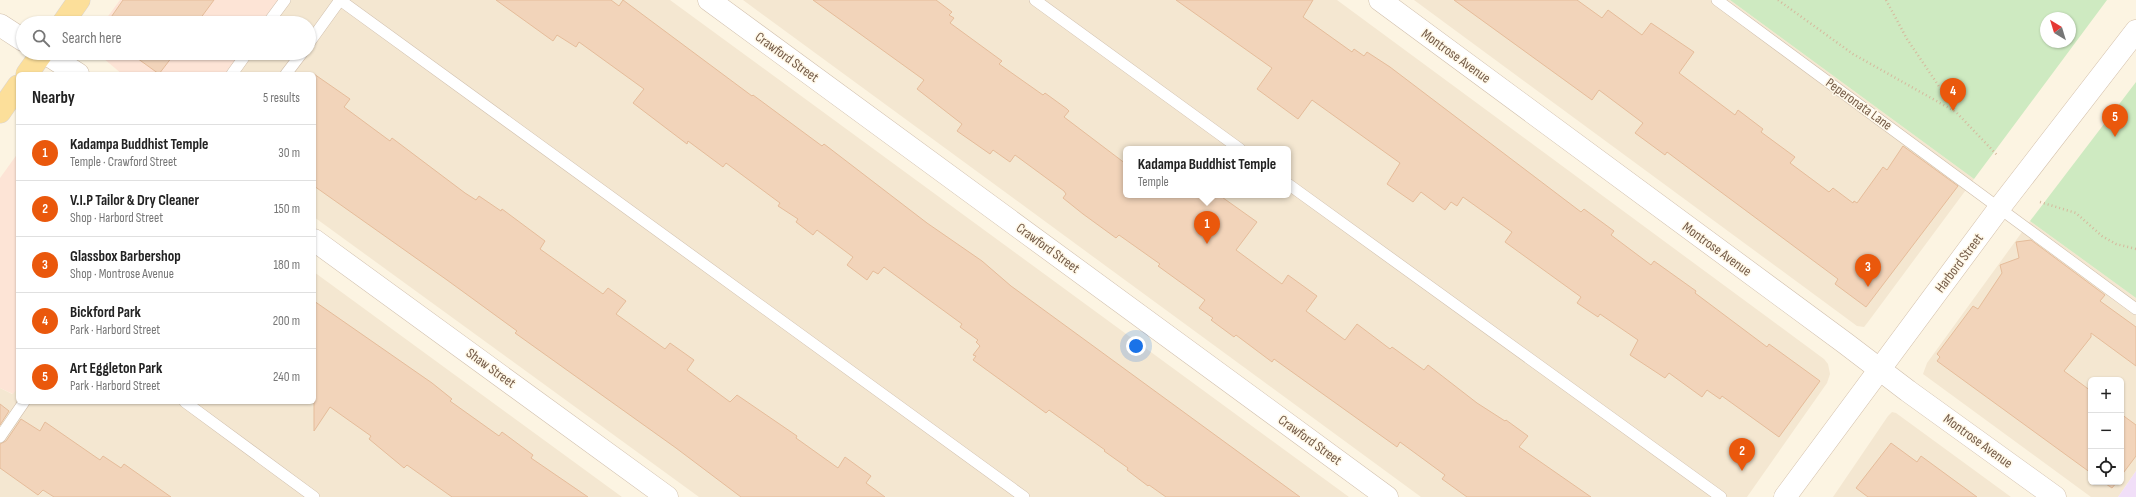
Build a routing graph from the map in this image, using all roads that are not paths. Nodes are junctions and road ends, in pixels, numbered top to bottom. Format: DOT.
graph roads {
  1 [pos="79,0"];
  2 [pos="285,0"];
  3 [pos="340,0"];
  4 [pos="709,0"];
  5 [pos="1034,0"];
  6 [pos="1380,0"];
  7 [pos="1717,0"];
  8 [pos="68,16"];
  9 [pos="273,16"];
  10 [pos="0,25"];
  11 [pos="2136,31"];
  12 [pos="316,33"];
  13 [pos="16,35"];
  14 [pos="38,60"];
  15 [pos="55,60"];
  16 [pos="242,60"];
  17 [pos="297,60"];
  18 [pos="29,72"];
  19 [pos="75,72"];
  20 [pos="233,72"];
  21 [pos="288,72"];
  22 [pos="16,89"];
  23 [pos="0,112"];
  24 [pos="1236,146"];
  25 [pos="1291,186"];
  26 [pos="2000,208"];
  27 [pos="316,241"];
  28 [pos="2136,309"];
  29 [pos="1879,370"];
  30 [pos="23,404"];
  31 [pos="188,404"];
  32 [pos="0,437"];
  33 [pos="314,497"];
  34 [pos="667,497"];
  35 [pos="1024,497"];
  36 [pos="1387,497"];
  37 [pos="1721,497"];
  38 [pos="1785,497"];
  39 [pos="2055,497"];
  1 -- 8 [label="main road"];
  2 -- 9 [label="lane"];
  3 -- 12 [label="lane"];
  3 -- 35 [label="lane"];
  4 -- 36 [label="street, Crawford Street"];
  5 -- 24 [label="lane"];
  6 -- 29 [label="street, Montrose Avenue"];
  7 -- 26 [label="lane, Peperonata Lane"];
  10 -- 13 [label="street"];
  11 -- 26 [label="street, Harbord Street"];
  14 -- 18 [label="main road"];
  15 -- 19 [label="street"];
  16 -- 20 [label="lane"];
  17 -- 21 [label="lane"];
  22 -- 23 [label="main road"];
  25 -- 37 [label="lane"];
  26 -- 28 [label="lane, Peperonata Lane"];
  26 -- 29 [label="street, Harbord Street"];
  27 -- 34 [label="street, Shaw Street"];
  29 -- 38 [label="street, Harbord Street"];
  29 -- 39 [label="street, Montrose Avenue"];
  30 -- 32 [label="lane"];
  31 -- 33 [label="lane"];
}
